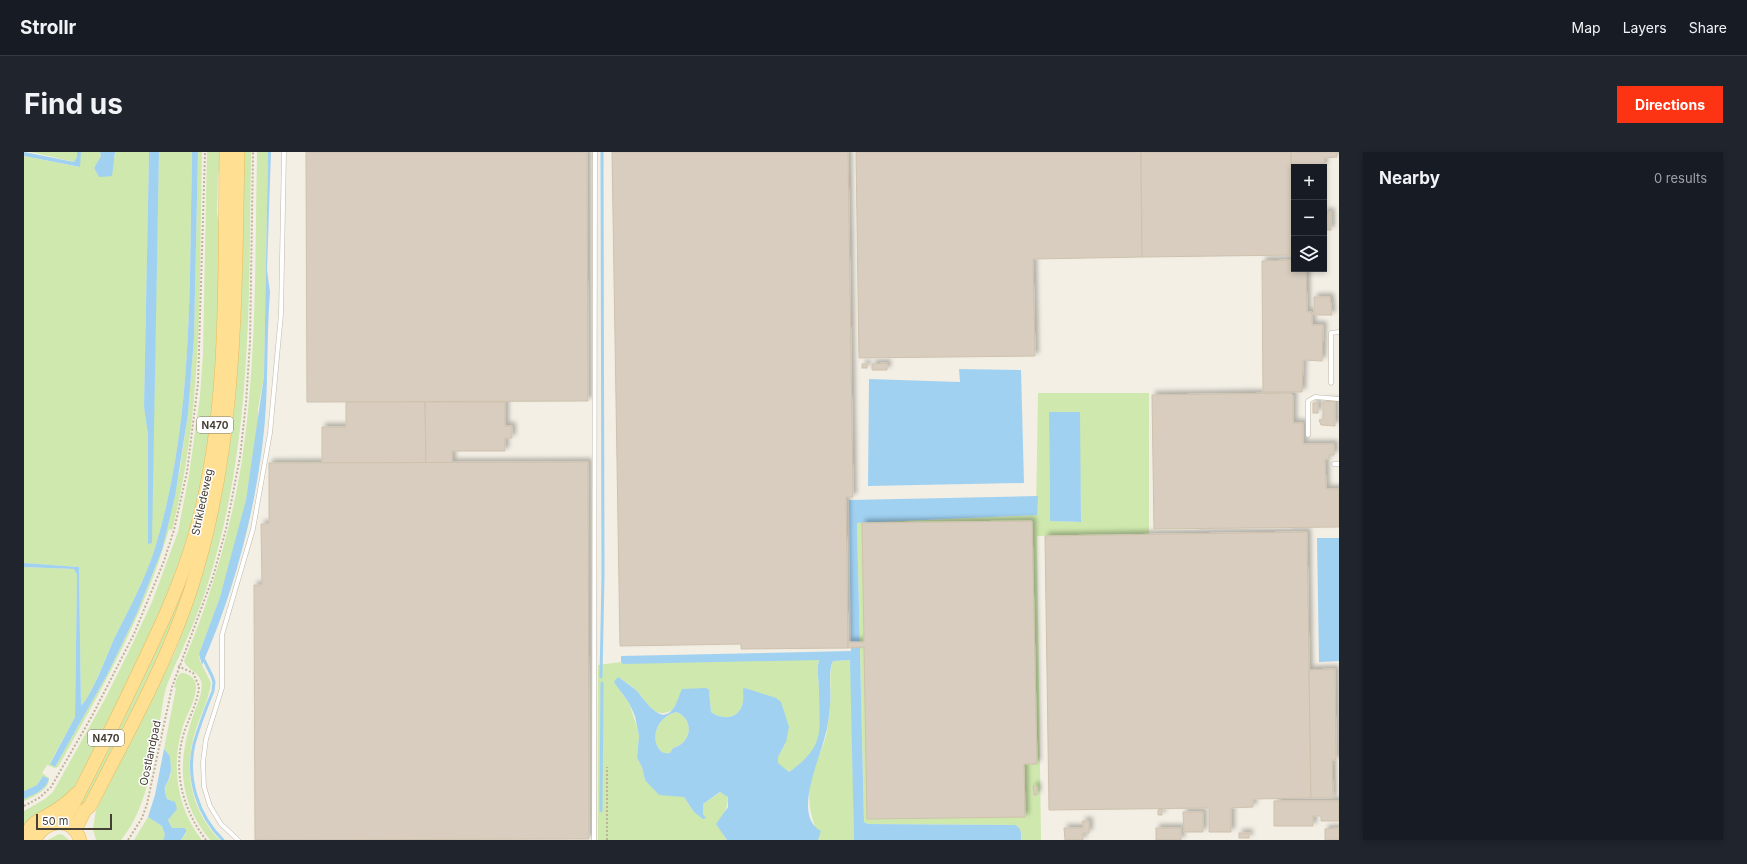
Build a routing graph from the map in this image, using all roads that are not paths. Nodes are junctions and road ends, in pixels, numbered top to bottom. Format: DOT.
graph roads {
  1 [pos="226,152"];
  2 [pos="238,152"];
  3 [pos="284,152"];
  4 [pos="595,152"];
  5 [pos="1339,332"];
  6 [pos="1331,383"];
  7 [pos="1339,398"];
  8 [pos="1308,434"];
  9 [pos="1334,464"];
  10 [pos="1339,464"];
  11 [pos="78,792"];
  12 [pos="79,833"];
  13 [pos="25,840"];
  14 [pos="35,840"];
  15 [pos="238,840"];
  16 [pos="594,840"];
  1 -- 11 [label="main road, Strikledeweg / N470"];
  2 -- 12 [label="main road, Strikledeweg / N470"];
  3 -- 15 [label="lane"];
  4 -- 16 [label="lane"];
  5 -- 6 [label="lane"];
  7 -- 8 [label="lane"];
  9 -- 10 [label="lane"];
  11 -- 12 [label="main road, Strikledeweg / N470"];
  11 -- 13 [label="main road, N470"];
  12 -- 14 [label="main road"];
}
